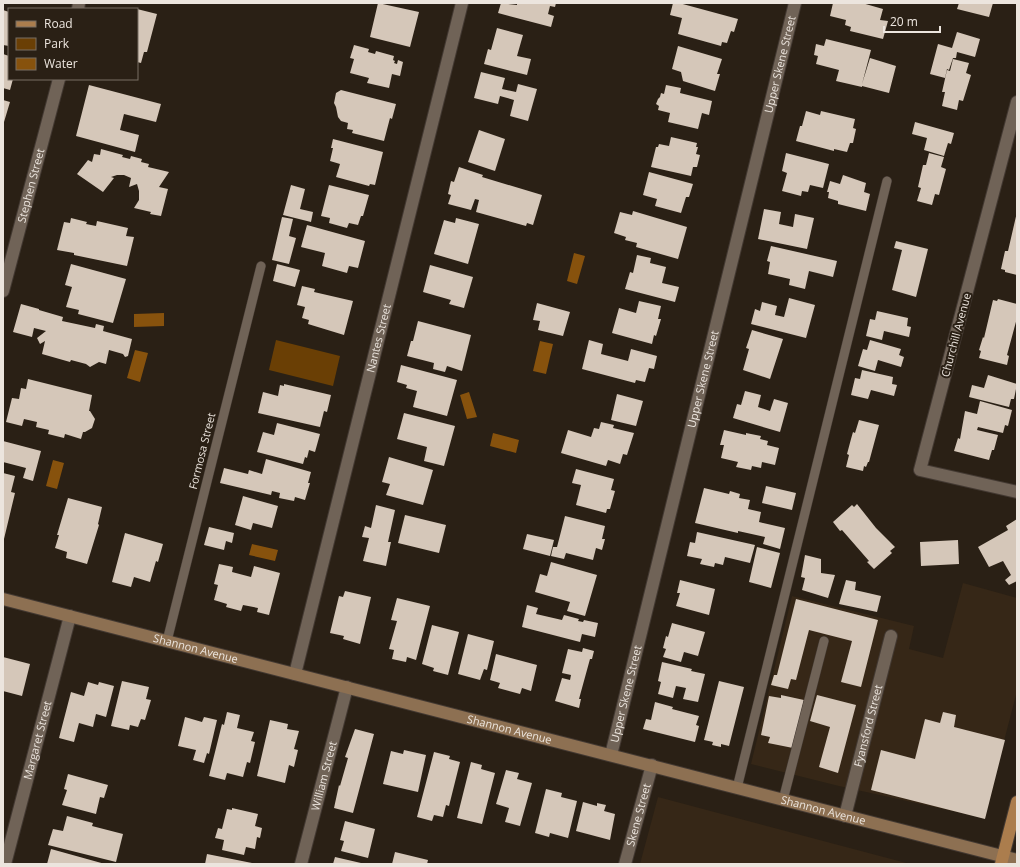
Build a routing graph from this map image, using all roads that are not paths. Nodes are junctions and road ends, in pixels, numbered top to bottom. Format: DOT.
graph roads {
  1 [pos="462,3"];
  2 [pos="794,3"];
  3 [pos="59,80"];
  4 [pos="1017,102"];
  5 [pos="887,181"];
  6 [pos="261,266"];
  7 [pos="3,292"];
  8 [pos="1017,492"];
  9 [pos="3,599"];
  10 [pos="70,616"];
  11 [pos="891,636"];
  12 [pos="167,641"];
  13 [pos="824,641"];
  14 [pos="295,674"];
  15 [pos="347,687"];
  16 [pos="611,755"];
  17 [pos="652,765"];
  18 [pos="737,788"];
  19 [pos="783,800"];
  20 [pos="1017,802"];
  21 [pos="845,816"];
  22 [pos="1002,860"];
  23 [pos="1017,860"];
  24 [pos="6,864"];
  25 [pos="301,864"];
  26 [pos="625,864"];
  1 -- 14 [label="street, Nantes Street"];
  2 -- 16 [label="street, Upper Skene Street"];
  3 -- 7 [label="street, Stephen Street"];
  4 -- 8 [label="street, Churchill Avenue"];
  5 -- 18 [label="lane"];
  6 -- 12 [label="lane, Formosa Street"];
  9 -- 10 [label="main road, Shannon Avenue"];
  10 -- 12 [label="main road, Shannon Avenue"];
  10 -- 24 [label="street, Margaret Street"];
  11 -- 21 [label="street, Fyansford Street"];
  12 -- 14 [label="main road, Shannon Avenue"];
  13 -- 19 [label="lane"];
  14 -- 15 [label="main road, Shannon Avenue"];
  15 -- 16 [label="main road, Shannon Avenue"];
  15 -- 25 [label="street, William Street"];
  16 -- 17 [label="main road, Shannon Avenue"];
  17 -- 18 [label="main road, Shannon Avenue"];
  17 -- 26 [label="street, Skene Street"];
  18 -- 19 [label="main road, Shannon Avenue"];
  19 -- 21 [label="main road, Shannon Avenue"];
  20 -- 22 [label="main road"];
  21 -- 22 [label="main road, Shannon Avenue"];
  22 -- 23 [label="main road, Shannon Avenue"];
}
